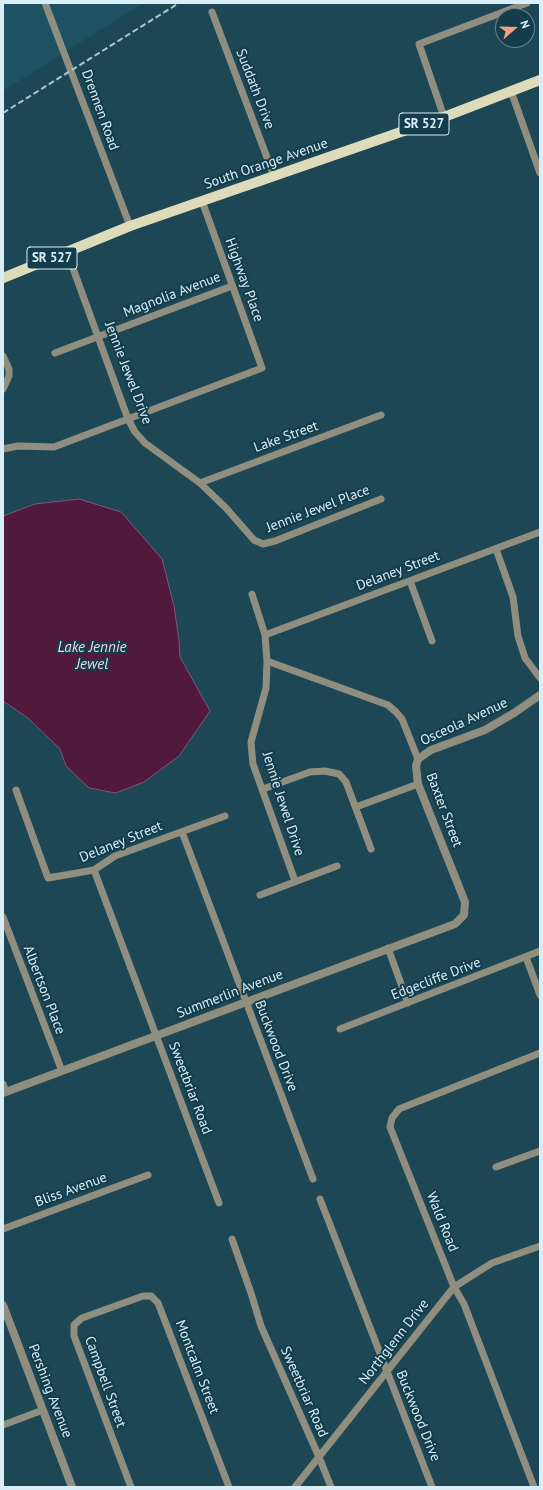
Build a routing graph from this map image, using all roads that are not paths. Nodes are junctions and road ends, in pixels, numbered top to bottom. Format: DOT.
graph roads {
  1 [pos="45,3"];
  2 [pos="527,3"];
  3 [pos="212,12"];
  4 [pos="540,80"];
  5 [pos="511,91"];
  6 [pos="444,117"];
  7 [pos="540,174"];
  8 [pos="274,176"];
  9 [pos="202,201"];
  10 [pos="130,226"];
  11 [pos="67,252"];
  12 [pos="3,278"];
  13 [pos="232,286"];
  14 [pos="99,336"];
  15 [pos="55,353"];
  16 [pos="3,356"];
  17 [pos="3,389"];
  18 [pos="381,415"];
  19 [pos="128,419"];
  20 [pos="3,449"];
  21 [pos="200,483"];
  22 [pos="381,499"];
  23 [pos="246,532"];
  24 [pos="540,532"];
  25 [pos="496,549"];
  26 [pos="410,581"];
  27 [pos="252,594"];
  28 [pos="265,636"];
  29 [pos="432,641"];
  30 [pos="267,661"];
  31 [pos="540,678"];
  32 [pos="540,695"];
  33 [pos="418,759"];
  34 [pos="418,784"];
  35 [pos="16,790"];
  36 [pos="263,790"];
  37 [pos="356,807"];
  38 [pos="225,816"];
  39 [pos="182,832"];
  40 [pos="372,849"];
  41 [pos="337,866"];
  42 [pos="94,870"];
  43 [pos="295,881"];
  44 [pos="260,895"];
  45 [pos="464,915"];
  46 [pos="3,917"];
  47 [pos="388,948"];
  48 [pos="540,951"];
  49 [pos="526,957"];
  50 [pos="540,995"];
  51 [pos="246,1002"];
  52 [pos="408,1003"];
  53 [pos="340,1029"];
  54 [pos="156,1036"];
  55 [pos="540,1053"];
  56 [pos="62,1072"];
  57 [pos="4,1090"];
  58 [pos="540,1151"];
  59 [pos="496,1167"];
  60 [pos="148,1176"];
  61 [pos="313,1178"];
  62 [pos="320,1199"];
  63 [pos="219,1203"];
  64 [pos="3,1229"];
  65 [pos="232,1240"];
  66 [pos="540,1246"];
  67 [pos="454,1287"];
  68 [pos="3,1305"];
  69 [pos="113,1307"];
  70 [pos="386,1373"];
  71 [pos="43,1410"];
  72 [pos="3,1425"];
  73 [pos="319,1457"];
  74 [pos="72,1487"];
  75 [pos="131,1487"];
  76 [pos="229,1487"];
  77 [pos="295,1487"];
  78 [pos="331,1487"];
  79 [pos="432,1487"];
  80 [pos="534,1487"];
  1 -- 10 [label="street, Drennen Road"];
  2 -- 6 [label="street"];
  3 -- 8 [label="street, Suddath Drive"];
  4 -- 5 [label="main road, South Orange Avenue / SR 527"];
  5 -- 6 [label="main road, South Orange Avenue / SR 527"];
  5 -- 7 [label="street"];
  6 -- 8 [label="main road, South Orange Avenue / SR 527"];
  8 -- 9 [label="main road, South Orange Avenue / SR 527"];
  9 -- 10 [label="main road, South Orange Avenue / SR 527"];
  9 -- 13 [label="street, Highway Place"];
  10 -- 11 [label="main road, South Orange Avenue / SR 527"];
  11 -- 12 [label="main road, South Orange Avenue / SR 527"];
  11 -- 14 [label="street, Jennie Jewel Drive"];
  13 -- 14 [label="street, Magnolia Avenue"];
  13 -- 19 [label="street, Highway Place"];
  14 -- 15 [label="street, Magnolia Avenue"];
  14 -- 19 [label="street, Jennie Jewel Drive"];
  16 -- 17 [label="street"];
  18 -- 21 [label="street, Lake Street"];
  19 -- 20 [label="street"];
  19 -- 21 [label="street, Jennie Jewel Drive"];
  21 -- 23 [label="street, Jennie Jewel Drive"];
  22 -- 23 [label="street, Jennie Jewel Place"];
  24 -- 25 [label="street, Delaney Street"];
  25 -- 26 [label="street, Delaney Street"];
  25 -- 31 [label="street"];
  26 -- 28 [label="street, Delaney Street"];
  26 -- 29 [label="street"];
  27 -- 28 [label="street, Jennie Jewel Drive"];
  28 -- 30 [label="street, Jennie Jewel Drive"];
  30 -- 33 [label="street, Baxter Street"];
  30 -- 36 [label="street, Jennie Jewel Drive"];
  32 -- 33 [label="street, Osceola Avenue"];
  33 -- 34 [label="street, Baxter Street"];
  34 -- 37 [label="street"];
  34 -- 45 [label="street, Baxter Street"];
  35 -- 42 [label="street, Delaney Street"];
  36 -- 37 [label="street"];
  36 -- 43 [label="street, Jennie Jewel Drive"];
  37 -- 40 [label="street"];
  38 -- 39 [label="street, Delaney Street"];
  39 -- 42 [label="street, Delaney Street"];
  39 -- 51 [label="street, Buckwood Drive"];
  41 -- 43 [label="street"];
  42 -- 54 [label="street, Sweetbriar Road"];
  43 -- 44 [label="street"];
  45 -- 47 [label="street, Summerlin Avenue"];
  46 -- 56 [label="street, Albertson Place"];
  47 -- 51 [label="street, Summerlin Avenue"];
  47 -- 52 [label="street"];
  48 -- 49 [label="street, Edgecliffe Drive"];
  49 -- 50 [label="street"];
  49 -- 52 [label="street, Edgecliffe Drive"];
  51 -- 54 [label="street, Summerlin Avenue"];
  51 -- 61 [label="street, Buckwood Drive"];
  52 -- 53 [label="street, Edgecliffe Drive"];
  54 -- 56 [label="street, Summerlin Avenue"];
  54 -- 63 [label="street, Sweetbriar Road"];
  55 -- 67 [label="street, Wald Road"];
  56 -- 57 [label="street, Summerlin Avenue"];
  58 -- 59 [label="street"];
  60 -- 64 [label="street, Bliss Avenue"];
  62 -- 70 [label="street, Buckwood Drive"];
  65 -- 73 [label="street, Sweetbriar Road"];
  66 -- 67 [label="street, Northglenn Drive"];
  67 -- 70 [label="street, Northglenn Drive"];
  67 -- 80 [label="street, Wald Road"];
  68 -- 71 [label="street, Pershing Avenue"];
  69 -- 75 [label="street, Campbell Street"];
  69 -- 76 [label="street, Montcalm Street"];
  70 -- 73 [label="street, Northglenn Drive"];
  70 -- 79 [label="street, Buckwood Drive"];
  71 -- 72 [label="street"];
  71 -- 74 [label="street, Pershing Avenue"];
  73 -- 77 [label="street, Northglenn Drive"];
  73 -- 78 [label="street, Sweetbriar Road"];
}
